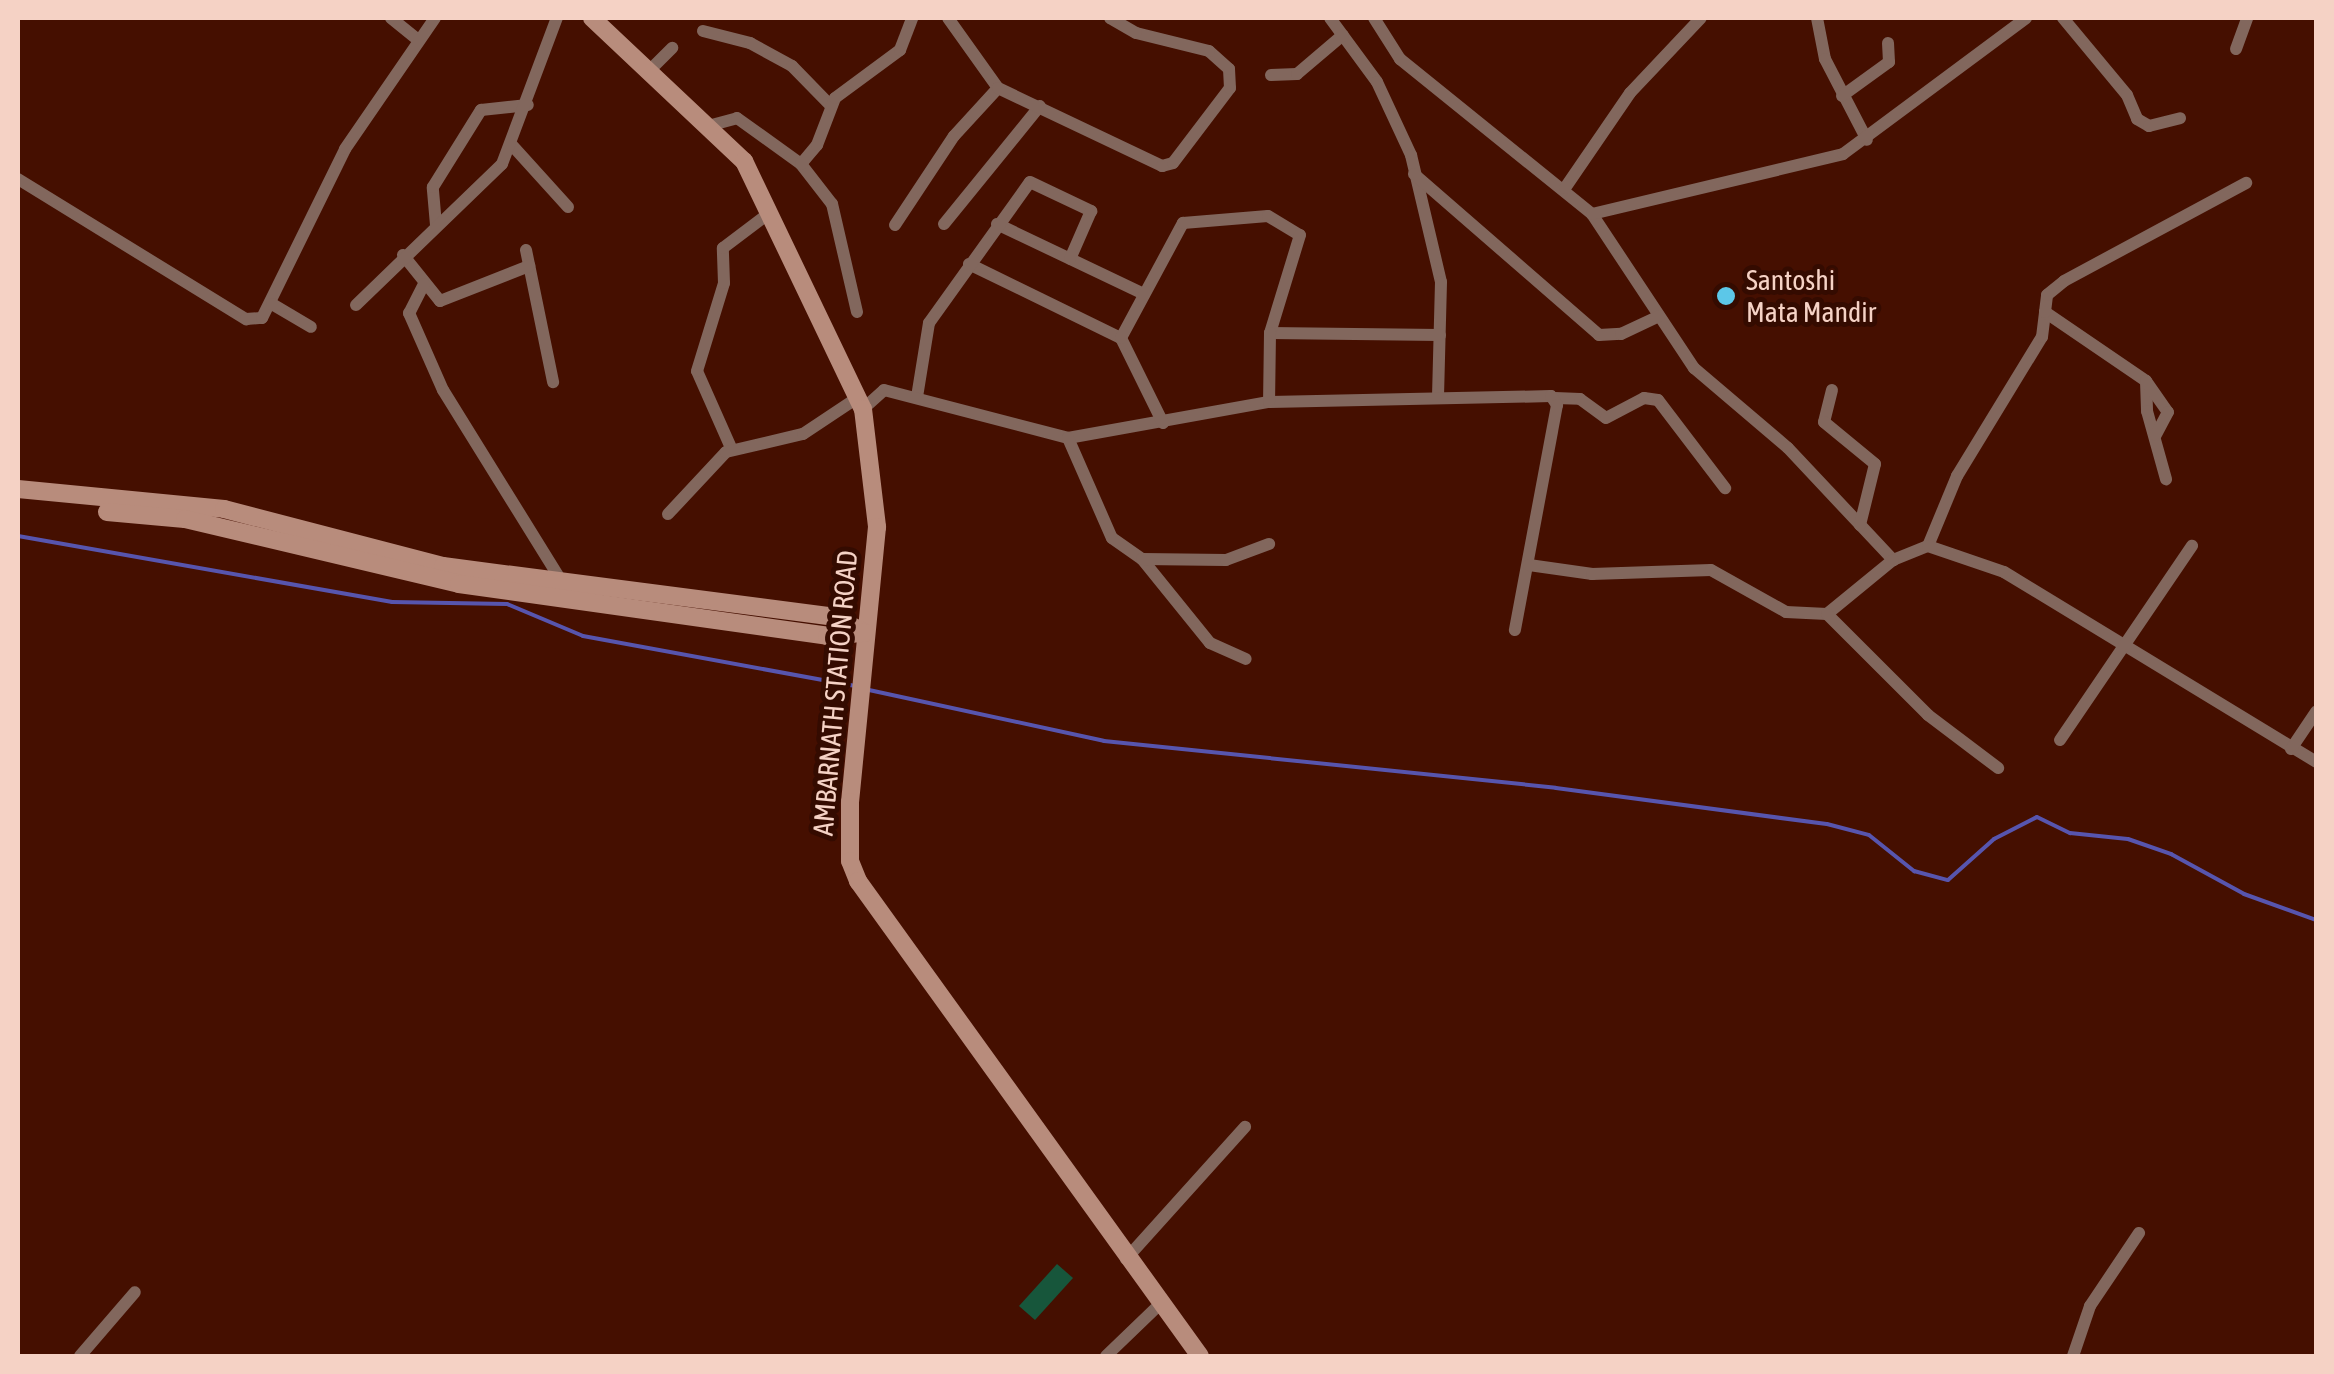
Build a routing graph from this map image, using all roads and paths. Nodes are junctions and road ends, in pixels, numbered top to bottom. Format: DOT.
graph roads {
  1 [pos="391,18"];
  2 [pos="435,18"];
  3 [pos="557,18"];
  4 [pos="592,18"];
  5 [pos="912,18"];
  6 [pos="948,18"];
  7 [pos="1110,18"];
  8 [pos="1330,18"];
  9 [pos="1374,18"];
  10 [pos="1701,18"];
  11 [pos="1817,18"];
  12 [pos="2026,18"];
  13 [pos="2063,18"];
  14 [pos="2246,18"];
  15 [pos="703,32"];
  16 [pos="1343,35"];
  17 [pos="418,40"];
  18 [pos="1888,43"];
  19 [pos="672,48"];
  20 [pos="2236,49"];
  21 [pos="648,72"];
  22 [pos="1271,75"];
  23 [pos="998,88"];
  24 [pos="1842,96"];
  25 [pos="830,104"];
  26 [pos="528,105"];
  27 [pos="1040,106"];
  28 [pos="2180,118"];
  29 [pos="708,126"];
  30 [pos="1867,140"];
  31 [pos="510,144"];
  32 [pos="800,164"];
  33 [pos="1414,174"];
  34 [pos="18,180"];
  35 [pos="2246,183"];
  36 [pos="1565,188"];
  37 [pos="568,207"];
  38 [pos="768,214"];
  39 [pos="1592,214"];
  40 [pos="895,224"];
  41 [pos="944,224"];
  42 [pos="997,224"];
  43 [pos="436,225"];
  44 [pos="526,250"];
  45 [pos="403,256"];
  46 [pos="1070,259"];
  47 [pos="970,264"];
  48 [pos="530,266"];
  49 [pos="424,284"];
  50 [pos="1144,294"];
  51 [pos="272,304"];
  52 [pos="356,305"];
  53 [pos="857,312"];
  54 [pos="2045,312"];
  55 [pos="1659,316"];
  56 [pos="311,327"];
  57 [pos="1270,333"];
  58 [pos="1440,336"];
  59 [pos="1121,338"];
  60 [pos="2146,381"];
  61 [pos="552,382"];
  62 [pos="1832,390"];
  63 [pos="1438,394"];
  64 [pos="916,397"];
  65 [pos="1554,398"];
  66 [pos="1269,402"];
  67 [pos="860,403"];
  68 [pos="1162,423"];
  69 [pos="2156,435"];
  70 [pos="1068,438"];
  71 [pos="732,450"];
  72 [pos="2166,479"];
  73 [pos="1726,488"];
  74 [pos="18,489"];
  75 [pos="18,500"];
  76 [pos="668,514"];
  77 [pos="1860,525"];
  78 [pos="1268,544"];
  79 [pos="1928,546"];
  80 [pos="2192,546"];
  81 [pos="1142,559"];
  82 [pos="1893,560"];
  83 [pos="1529,565"];
  84 [pos="562,582"];
  85 [pos="1826,614"];
  86 [pos="1514,630"];
  87 [pos="865,633"];
  88 [pos="2123,648"];
  89 [pos="1246,659"];
  90 [pos="2316,712"];
  91 [pos="2060,740"];
  92 [pos="2291,749"];
  93 [pos="2316,762"];
  94 [pos="1998,768"];
  95 [pos="1245,1126"];
  96 [pos="2139,1233"];
  97 [pos="1126,1258"];
  98 [pos="136,1292"];
  99 [pos="1160,1304"];
  100 [pos="80,1356"];
  101 [pos="1106,1356"];
  102 [pos="1200,1356"];
  103 [pos="2073,1356"];
  1 -- 17 [label="street"];
  2 -- 17 [label="street"];
  3 -- 26 [label="street"];
  4 -- 21 [label="main road, AMBARNATH STATION ROAD"];
  5 -- 25 [label="street"];
  6 -- 23 [label="street"];
  7 -- 27 [label="street"];
  8 -- 16 [label="street"];
  9 -- 36 [label="street"];
  10 -- 36 [label="street"];
  11 -- 24 [label="street"];
  12 -- 30 [label="street"];
  13 -- 28 [label="street"];
  14 -- 20 [label="street"];
  15 -- 25 [label="street"];
  16 -- 22 [label="street"];
  16 -- 33 [label="street"];
  17 -- 51 [label="street"];
  18 -- 24 [label="street"];
  19 -- 21 [label="street"];
  21 -- 29 [label="main road, AMBARNATH STATION ROAD"];
  23 -- 27 [label="street"];
  23 -- 40 [label="street"];
  24 -- 30 [label="street"];
  25 -- 32 [label="street"];
  26 -- 31 [label="street"];
  26 -- 43 [label="street"];
  27 -- 41 [label="street"];
  29 -- 32 [label="street"];
  29 -- 38 [label="main road, AMBARNATH STATION ROAD"];
  30 -- 39 [label="street"];
  31 -- 37 [label="street"];
  31 -- 43 [label="street"];
  32 -- 53 [label="street"];
  33 -- 55 [label="street"];
  33 -- 58 [label="street"];
  34 -- 51 [label="street"];
  35 -- 54 [label="street"];
  36 -- 39 [label="street"];
  38 -- 67 [label="main road, AMBARNATH STATION ROAD"];
  38 -- 71 [label="street"];
  39 -- 55 [label="street"];
  42 -- 46 [label="street"];
  42 -- 46 [label="street"];
  42 -- 47 [label="street"];
  43 -- 45 [label="street"];
  44 -- 48 [label="street"];
  45 -- 49 [label="street"];
  45 -- 52 [label="street"];
  46 -- 50 [label="street"];
  47 -- 59 [label="street"];
  47 -- 64 [label="street"];
  48 -- 49 [label="street"];
  48 -- 61 [label="street"];
  49 -- 84 [label="street"];
  50 -- 57 [label="street"];
  50 -- 59 [label="street"];
  51 -- 56 [label="street"];
  54 -- 60 [label="street"];
  54 -- 79 [label="street"];
  55 -- 77 [label="street"];
  57 -- 58 [label="street"];
  57 -- 66 [label="street"];
  58 -- 63 [label="street"];
  59 -- 68 [label="street"];
  60 -- 69 [label="street"];
  60 -- 69 [label="street"];
  62 -- 77 [label="street"];
  63 -- 65 [label="street"];
  63 -- 66 [label="street"];
  64 -- 67 [label="street"];
  64 -- 70 [label="street"];
  65 -- 73 [label="street"];
  65 -- 83 [label="street"];
  66 -- 68 [label="street"];
  67 -- 71 [label="street"];
  67 -- 87 [label="main road, AMBARNATH STATION ROAD"];
  68 -- 70 [label="street"];
  69 -- 72 [label="street"];
  70 -- 81 [label="street"];
  71 -- 76 [label="street"];
  74 -- 84 [label="main road"];
  75 -- 87 [label="main road"];
  77 -- 82 [label="street"];
  78 -- 81 [label="street"];
  79 -- 82 [label="street"];
  79 -- 88 [label="street"];
  80 -- 88 [label="street"];
  81 -- 89 [label="street"];
  82 -- 85 [label="street"];
  83 -- 85 [label="street"];
  83 -- 86 [label="street"];
  84 -- 87 [label="main road"];
  85 -- 94 [label="street"];
  87 -- 97 [label="main road, AMBARNATH STATION ROAD"];
  88 -- 91 [label="street"];
  88 -- 92 [label="street"];
  90 -- 92 [label="street"];
  92 -- 93 [label="street"];
  95 -- 97 [label="street"];
  96 -- 103 [label="street"];
  97 -- 99 [label="main road, AMBARNATH STATION ROAD"];
  98 -- 100 [label="street"];
  99 -- 101 [label="street"];
  99 -- 102 [label="main road, AMBARNATH STATION ROAD"];
}
